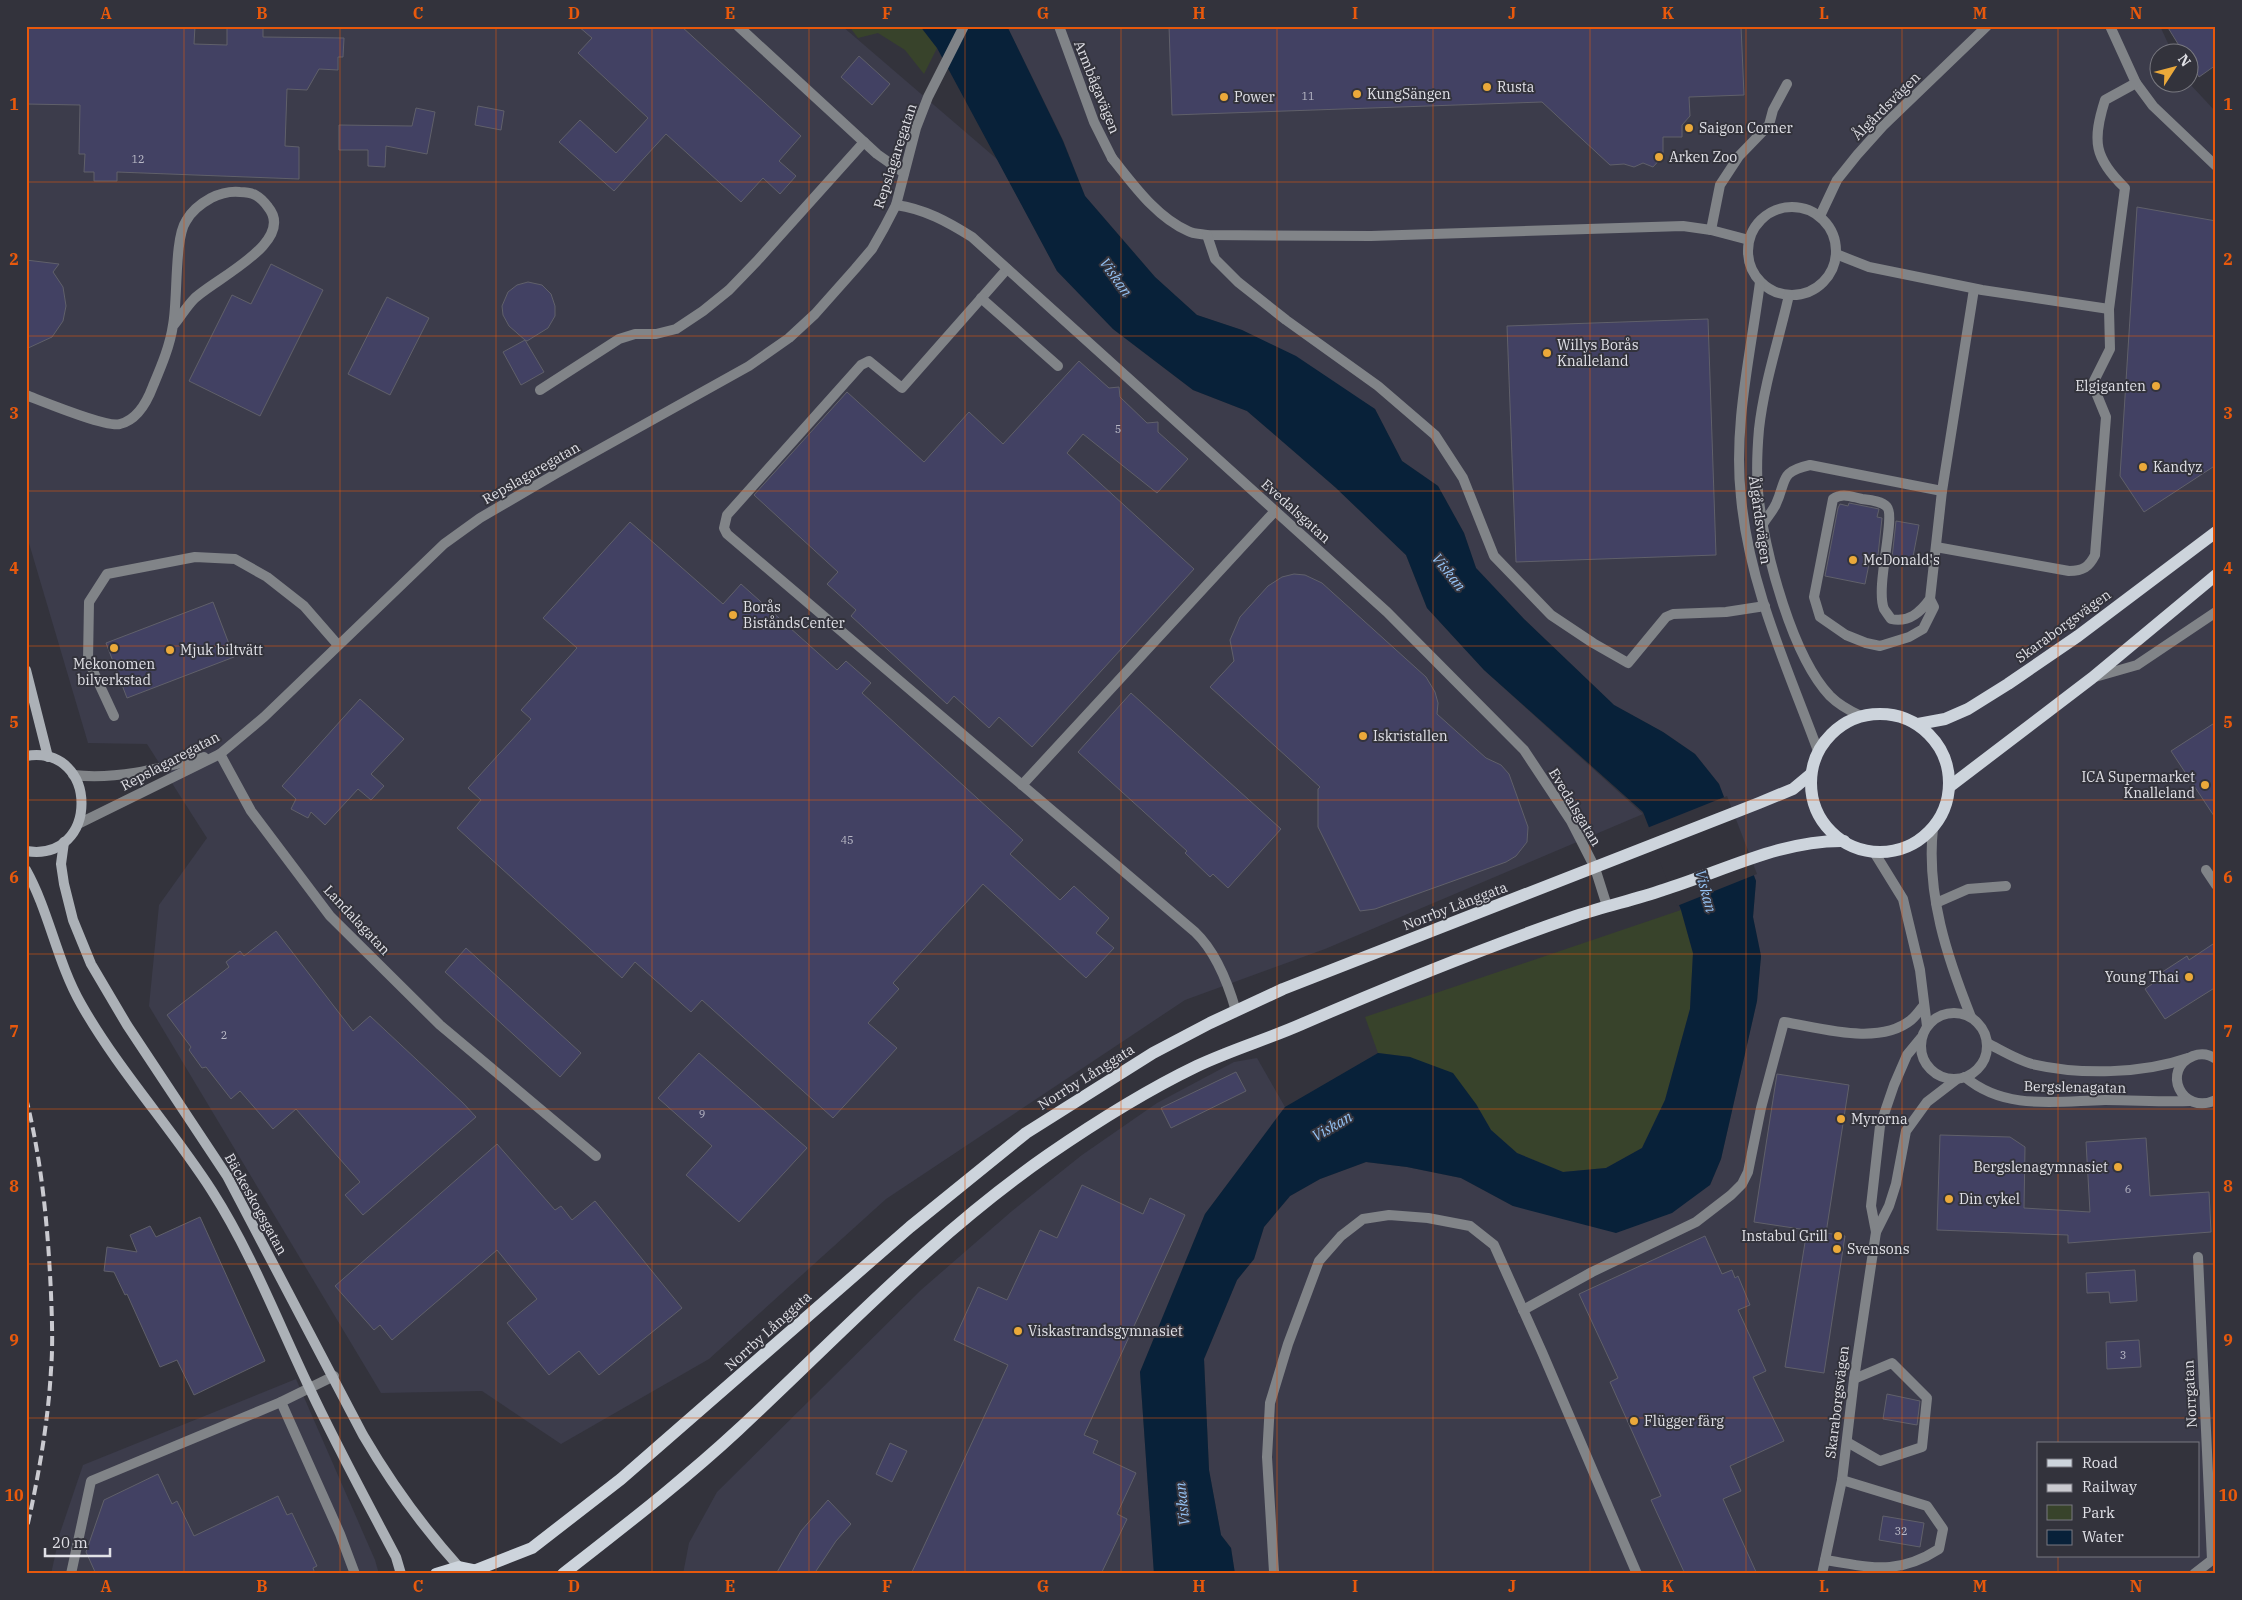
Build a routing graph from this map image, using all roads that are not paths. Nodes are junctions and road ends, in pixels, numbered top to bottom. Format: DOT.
graph roads {
  1 [pos="738,26"];
  2 [pos="964,26"];
  3 [pos="1059,26"];
  4 [pos="1987,26"];
  5 [pos="2110,26"];
  6 [pos="2136,83"];
  7 [pos="1787,84"];
  8 [pos="864,142"];
  9 [pos="2216,166"];
  10 [pos="904,173"];
  11 [pos="896,205"];
  12 [pos="1820,216"];
  13 [pos="1711,230"];
  14 [pos="1207,234"];
  15 [pos="1749,240"];
  16 [pos="1836,254"];
  17 [pos="1007,269"];
  18 [pos="1760,282"];
  19 [pos="1974,289"];
  20 [pos="1789,295"];
  21 [pos="981,298"];
  22 [pos="2109,309"];
  23 [pos="173,326"];
  24 [pos="1058,366"];
  25 [pos="540,390"];
  26 [pos="26,395"];
  27 [pos="1942,491"];
  28 [pos="1275,511"];
  29 [pos="1763,524"];
  30 [pos="2216,532"];
  31 [pos="1936,547"];
  32 [pos="2216,575"];
  33 [pos="1930,599"];
  34 [pos="1765,606"];
  35 [pos="2216,612"];
  36 [pos="338,645"];
  37 [pos="26,670"];
  38 [pos="2092,678"];
  39 [pos="114,716"];
  40 [pos="1861,716"];
  41 [pos="1918,724"];
  42 [pos="1818,751"];
  43 [pos="220,754"];
  44 [pos="26,756"];
  45 [pos="48,757"];
  46 [pos="1811,774"];
  47 [pos="74,775"];
  48 [pos="1022,785"];
  49 [pos="1949,787"];
  50 [pos="78,824"];
  51 [pos="1933,828"];
  52 [pos="1844,841"];
  53 [pos="64,842"];
  54 [pos="26,851"];
  55 [pos="1874,852"];
  56 [pos="1595,868"];
  57 [pos="26,870"];
  58 [pos="2206,870"];
  59 [pos="2216,885"];
  60 [pos="2006,886"];
  61 [pos="1936,903"];
  62 [pos="1607,906"];
  63 [pos="1924,1006"];
  64 [pos="1236,1011"];
  65 [pos="1971,1017"];
  66 [pos="1928,1026"];
  67 [pos="1922,1038"];
  68 [pos="1987,1044"];
  69 [pos="2214,1056"];
  70 [pos="2188,1058"];
  71 [pos="1961,1078"];
  72 [pos="2190,1101"];
  73 [pos="2216,1101"];
  74 [pos="596,1156"];
  75 [pos="1876,1232"];
  76 [pos="2198,1257"];
  77 [pos="1523,1310"];
  78 [pos="334,1376"];
  79 [pos="1854,1379"];
  80 [pos="309,1388"];
  81 [pos="281,1402"];
  82 [pos="1846,1442"];
  83 [pos="1842,1480"];
  84 [pos="1825,1560"];
  85 [pos="459,1567"];
  86 [pos="482,1572"];
  87 [pos="1274,1572"];
  88 [pos="71,1574"];
  89 [pos="354,1574"];
  90 [pos="401,1574"];
  91 [pos="436,1574"];
  92 [pos="563,1574"];
  93 [pos="1637,1574"];
  94 [pos="1822,1574"];
  95 [pos="2194,1574"];
  1 -- 8 [label="street"];
  2 -- 10 [label="street, Repslagaregatan"];
  3 -- 14 [label="street, Armbågavägen"];
  4 -- 12 [label="street, Ålgårdsvägen"];
  5 -- 6 [label="street"];
  6 -- 9 [label="street"];
  6 -- 22 [label="street"];
  7 -- 13 [label="street"];
  8 -- 10 [label="street"];
  8 -- 25 [label="street"];
  10 -- 11 [label="street, Repslagaregatan"];
  11 -- 17 [label="street, Evedalsgatan"];
  11 -- 36 [label="street, Repslagaregatan"];
  12 -- 15 [label="street"];
  12 -- 16 [label="street"];
  13 -- 14 [label="street, Armbågavägen"];
  13 -- 15 [label="street, Armbågavägen"];
  14 -- 34 [label="street"];
  15 -- 18 [label="street"];
  16 -- 19 [label="street"];
  16 -- 20 [label="street"];
  17 -- 21 [label="street"];
  17 -- 28 [label="street, Evedalsgatan"];
  18 -- 20 [label="street"];
  18 -- 34 [label="street, Ålgårdsvägen"];
  19 -- 22 [label="street"];
  19 -- 27 [label="street"];
  20 -- 29 [label="street, Ålgårdsvägen"];
  21 -- 24 [label="street"];
  21 -- 48 [label="street"];
  22 -- 31 [label="street"];
  23 -- 23 [label="street"];
  23 -- 26 [label="street"];
  27 -- 29 [label="street"];
  27 -- 31 [label="street"];
  28 -- 48 [label="street"];
  28 -- 56 [label="street, Evedalsgatan"];
  29 -- 40 [label="street, Ålgårdsvägen"];
  30 -- 41 [label="main road, Skaraborgsvägen"];
  31 -- 33 [label="street"];
  32 -- 38 [label="main road"];
  33 -- 33 [label="street"];
  34 -- 42 [label="street, Ålgårdsvägen"];
  35 -- 38 [label="street"];
  36 -- 39 [label="street"];
  36 -- 43 [label="street, Repslagaregatan"];
  37 -- 45 [label="main road"];
  38 -- 49 [label="main road"];
  40 -- 41 [label="main road"];
  40 -- 42 [label="main road"];
  41 -- 49 [label="main road"];
  42 -- 46 [label="main road"];
  43 -- 47 [label="street"];
  43 -- 50 [label="street, Repslagaregatan"];
  43 -- 74 [label="street, Landalagatan"];
  44 -- 45 [label="main road"];
  45 -- 47 [label="main road"];
  46 -- 52 [label="main road"];
  46 -- 56 [label="main road, Norrby Långgata"];
  47 -- 50 [label="main road"];
  48 -- 64 [label="street"];
  49 -- 51 [label="main road"];
  50 -- 53 [label="main road"];
  51 -- 55 [label="main road"];
  51 -- 61 [label="street"];
  52 -- 55 [label="main road"];
  52 -- 62 [label="main road"];
  53 -- 54 [label="main road"];
  53 -- 78 [label="main road, Bäckeskogsgatan"];
  55 -- 63 [label="street"];
  56 -- 62 [label="street, Evedalsgatan"];
  56 -- 64 [label="main road, Norrby Långgata"];
  57 -- 80 [label="main road"];
  58 -- 59 [label="street"];
  60 -- 61 [label="street"];
  61 -- 65 [label="street"];
  62 -- 92 [label="main road"];
  63 -- 66 [label="street"];
  63 -- 77 [label="street"];
  64 -- 86 [label="main road, Norrby Långgata"];
  65 -- 66 [label="street"];
  65 -- 68 [label="street"];
  66 -- 67 [label="street"];
  67 -- 71 [label="street"];
  67 -- 75 [label="street, Skaraborgsvägen"];
  68 -- 70 [label="street, Bergslenagatan"];
  68 -- 71 [label="street"];
  69 -- 70 [label="street, Bergslenagatan"];
  70 -- 72 [label="street"];
  71 -- 72 [label="street, Bergslenagatan"];
  71 -- 75 [label="street, Skaraborgsvägen"];
  72 -- 73 [label="street, Bergslenagatan"];
  75 -- 79 [label="street, Skaraborgsvägen"];
  76 -- 95 [label="street, Norrgatan"];
  77 -- 87 [label="street"];
  77 -- 93 [label="street"];
  78 -- 80 [label="street"];
  78 -- 85 [label="main road, Bäckeskogsgatan"];
  79 -- 82 [label="street, Skaraborgsvägen"];
  79 -- 82 [label="street"];
  80 -- 81 [label="street"];
  80 -- 90 [label="main road"];
  81 -- 88 [label="street"];
  81 -- 89 [label="street"];
  82 -- 83 [label="street, Skaraborgsvägen"];
  83 -- 84 [label="street, Skaraborgsvägen"];
  83 -- 84 [label="street"];
  84 -- 94 [label="street, Skaraborgsvägen"];
  85 -- 86 [label="main road"];
  85 -- 91 [label="main road"];
}
